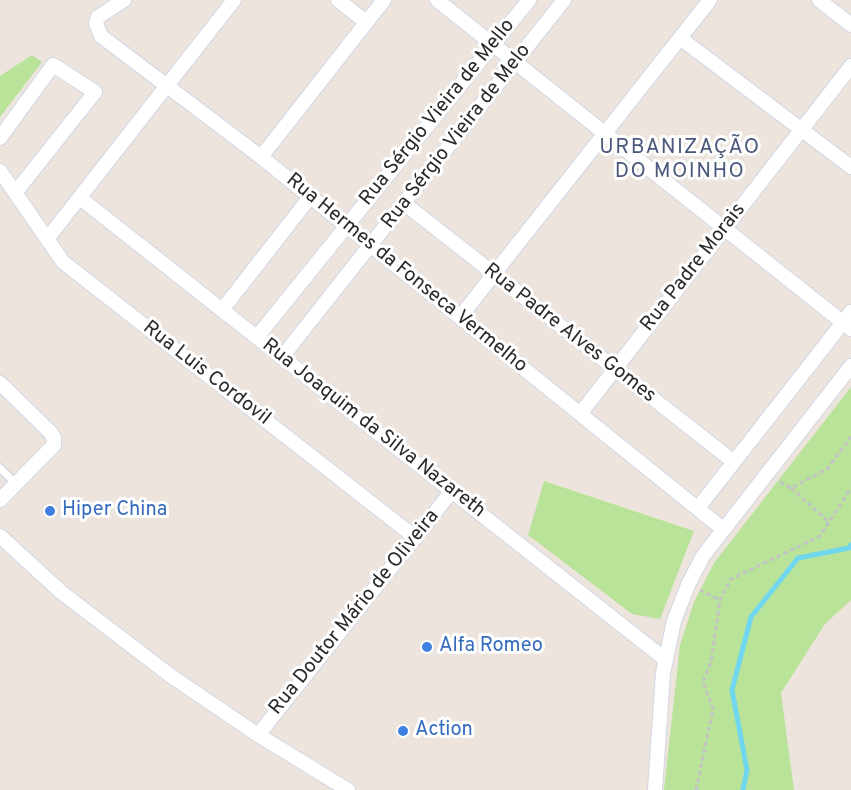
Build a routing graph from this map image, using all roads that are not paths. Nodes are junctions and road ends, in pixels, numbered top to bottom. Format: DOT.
graph roads {
  1 [pos="124,0"];
  2 [pos="234,0"];
  3 [pos="338,0"];
  4 [pos="384,0"];
  5 [pos="437,0"];
  6 [pos="529,0"];
  7 [pos="564,0"];
  8 [pos="710,0"];
  9 [pos="819,0"];
  10 [pos="366,22"];
  11 [pos="851,25"];
  12 [pos="680,38"];
  13 [pos="494,45"];
  14 [pos="516,63"];
  15 [pos="851,66"];
  16 [pos="166,86"];
  17 [pos="802,130"];
  18 [pos="605,133"];
  19 [pos="0,138"];
  20 [pos="261,157"];
  21 [pos="851,167"];
  22 [pos="0,171"];
  23 [pos="15,193"];
  24 [pos="310,197"];
  25 [pos="80,198"];
  26 [pos="405,204"];
  27 [pos="346,226"];
  28 [pos="725,229"];
  29 [pos="47,239"];
  30 [pos="371,246"];
  31 [pos="494,275"];
  32 [pos="222,310"];
  33 [pos="460,317"];
  34 [pos="848,321"];
  35 [pos="257,337"];
  36 [pos="282,357"];
  37 [pos="851,366"];
  38 [pos="615,370"];
  39 [pos="0,383"];
  40 [pos="580,414"];
  41 [pos="734,462"];
  42 [pos="0,468"];
  43 [pos="16,484"];
  44 [pos="452,491"];
  45 [pos="0,500"];
  46 [pos="698,508"];
  47 [pos="723,529"];
  48 [pos="0,536"];
  49 [pos="416,538"];
  50 [pos="666,660"];
  51 [pos="258,735"];
  52 [pos="348,790"];
  53 [pos="655,790"];
  1 -- 16 [label="street, Rua Hermes da Fonseca Vermelho"];
  2 -- 16 [label="street"];
  3 -- 10 [label="street"];
  4 -- 10 [label="street"];
  5 -- 13 [label="street"];
  6 -- 13 [label="street, Rua Sérgio Vieira de Mello"];
  7 -- 14 [label="street, Rua Sérgio Vieira de Melo"];
  8 -- 12 [label="street"];
  9 -- 11 [label="street"];
  10 -- 20 [label="street"];
  12 -- 17 [label="street"];
  12 -- 18 [label="street"];
  13 -- 14 [label="street"];
  13 -- 27 [label="street, Rua Sérgio Vieira de Mello"];
  14 -- 18 [label="street"];
  14 -- 26 [label="street, Rua Sérgio Vieira de Melo"];
  15 -- 17 [label="street, Rua Padre Morais"];
  16 -- 20 [label="street, Rua Hermes da Fonseca Vermelho"];
  16 -- 25 [label="street"];
  17 -- 21 [label="street"];
  17 -- 28 [label="street, Rua Padre Morais"];
  18 -- 28 [label="street"];
  18 -- 31 [label="street"];
  19 -- 23 [label="street"];
  20 -- 24 [label="street, Rua Hermes da Fonseca Vermelho"];
  22 -- 23 [label="street, Rua Luis Cordovil"];
  23 -- 29 [label="street, Rua Luis Cordovil"];
  24 -- 27 [label="street, Rua Hermes da Fonseca Vermelho"];
  24 -- 32 [label="street"];
  25 -- 29 [label="street"];
  25 -- 32 [label="street, Rua Joaquim da Silva Nazareth"];
  26 -- 30 [label="street, Rua Sérgio Vieira de Melo"];
  26 -- 31 [label="street, Rua Padre Alves Gomes"];
  27 -- 30 [label="street, Rua Hermes da Fonseca Vermelho"];
  27 -- 35 [label="street, Rua Sérgio Vieira de Mello"];
  28 -- 34 [label="street"];
  28 -- 38 [label="street, Rua Padre Morais"];
  29 -- 49 [label="street, Rua Luis Cordovil"];
  30 -- 33 [label="street, Rua Hermes da Fonseca Vermelho"];
  30 -- 36 [label="street, Rua Sérgio Vieira de Melo"];
  31 -- 33 [label="street"];
  31 -- 38 [label="street, Rua Padre Alves Gomes"];
  32 -- 35 [label="street, Rua Joaquim da Silva Nazareth"];
  33 -- 40 [label="street, Rua Hermes da Fonseca Vermelho"];
  34 -- 41 [label="street"];
  35 -- 36 [label="street, Rua Joaquim da Silva Nazareth"];
  36 -- 44 [label="street, Rua Joaquim da Silva Nazareth"];
  37 -- 47 [label="street"];
  38 -- 40 [label="street, Rua Padre Morais"];
  38 -- 41 [label="street, Rua Padre Alves Gomes"];
  39 -- 43 [label="street"];
  40 -- 46 [label="street, Rua Hermes da Fonseca Vermelho"];
  41 -- 46 [label="street"];
  42 -- 43 [label="lane"];
  43 -- 45 [label="street"];
  44 -- 49 [label="street, Rua Doutor Mário de Oliveira"];
  44 -- 50 [label="street, Rua Joaquim da Silva Nazareth"];
  46 -- 47 [label="street, Rua Hermes da Fonseca Vermelho"];
  47 -- 50 [label="street"];
  48 -- 51 [label="street"];
  49 -- 51 [label="street, Rua Doutor Mário de Oliveira"];
  50 -- 53 [label="street"];
  51 -- 52 [label="street"];
}
